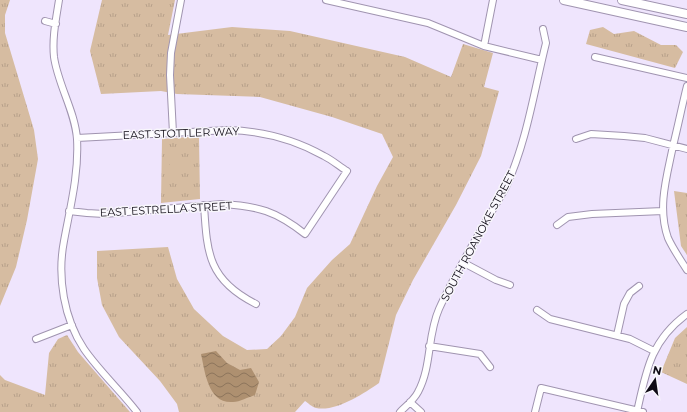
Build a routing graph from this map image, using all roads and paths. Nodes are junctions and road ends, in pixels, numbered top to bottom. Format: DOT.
graph roads {
  1 [pos="59,0"];
  2 [pos="181,0"];
  3 [pos="326,0"];
  4 [pos="493,0"];
  5 [pos="564,0"];
  6 [pos="622,0"];
  7 [pos="687,14"];
  8 [pos="45,21"];
  9 [pos="56,24"];
  10 [pos="687,27"];
  11 [pos="543,29"];
  12 [pos="484,46"];
  13 [pos="595,57"];
  14 [pos="542,60"];
  15 [pos="687,78"];
  16 [pos="687,86"];
  17 [pos="173,133"];
  18 [pos="77,138"];
  19 [pos="576,139"];
  20 [pos="674,146"];
  21 [pos="687,148"];
  22 [pos="204,205"];
  23 [pos="69,211"];
  24 [pos="663,211"];
  25 [pos="558,225"];
  26 [pos="305,234"];
  27 [pos="464,263"];
  28 [pos="687,270"];
  29 [pos="510,285"];
  30 [pos="639,286"];
  31 [pos="256,304"];
  32 [pos="537,310"];
  33 [pos="687,314"];
  34 [pos="72,325"];
  35 [pos="617,335"];
  36 [pos="36,339"];
  37 [pos="429,346"];
  38 [pos="654,351"];
  39 [pos="490,367"];
  40 [pos="410,402"];
  41 [pos="137,412"];
  42 [pos="400,412"];
  43 [pos="421,412"];
  44 [pos="535,412"];
  45 [pos="639,412"];
  1 -- 9 [label="street"];
  2 -- 17 [label="street"];
  3 -- 12 [label="street"];
  4 -- 12 [label="street"];
  5 -- 10 [label="main road"];
  6 -- 7 [label="main road"];
  8 -- 9 [label="street"];
  9 -- 18 [label="street"];
  11 -- 14 [label="street, SOUTH ROANOKE STREET"];
  12 -- 14 [label="street"];
  13 -- 15 [label="street"];
  14 -- 27 [label="street, SOUTH ROANOKE STREET"];
  16 -- 20 [label="street"];
  17 -- 18 [label="street, EAST STOTTLER WAY"];
  17 -- 26 [label="street, EAST STOTTLER WAY"];
  18 -- 23 [label="street"];
  19 -- 20 [label="street"];
  20 -- 21 [label="street"];
  20 -- 24 [label="street"];
  22 -- 23 [label="street, EAST ESTRELLA STREET"];
  22 -- 26 [label="street, EAST ESTRELLA STREET"];
  22 -- 31 [label="street"];
  23 -- 34 [label="street"];
  24 -- 25 [label="street"];
  24 -- 28 [label="street"];
  27 -- 29 [label="street"];
  27 -- 37 [label="street, SOUTH ROANOKE STREET"];
  30 -- 35 [label="street"];
  32 -- 35 [label="street"];
  33 -- 38 [label="street"];
  34 -- 36 [label="street"];
  34 -- 41 [label="street"];
  35 -- 38 [label="street"];
  37 -- 39 [label="street"];
  37 -- 40 [label="street, SOUTH ROANOKE STREET"];
  38 -- 45 [label="street"];
  40 -- 42 [label="street, SOUTH ROANOKE STREET"];
  40 -- 43 [label="street"];
  44 -- 45 [label="street"];
}
